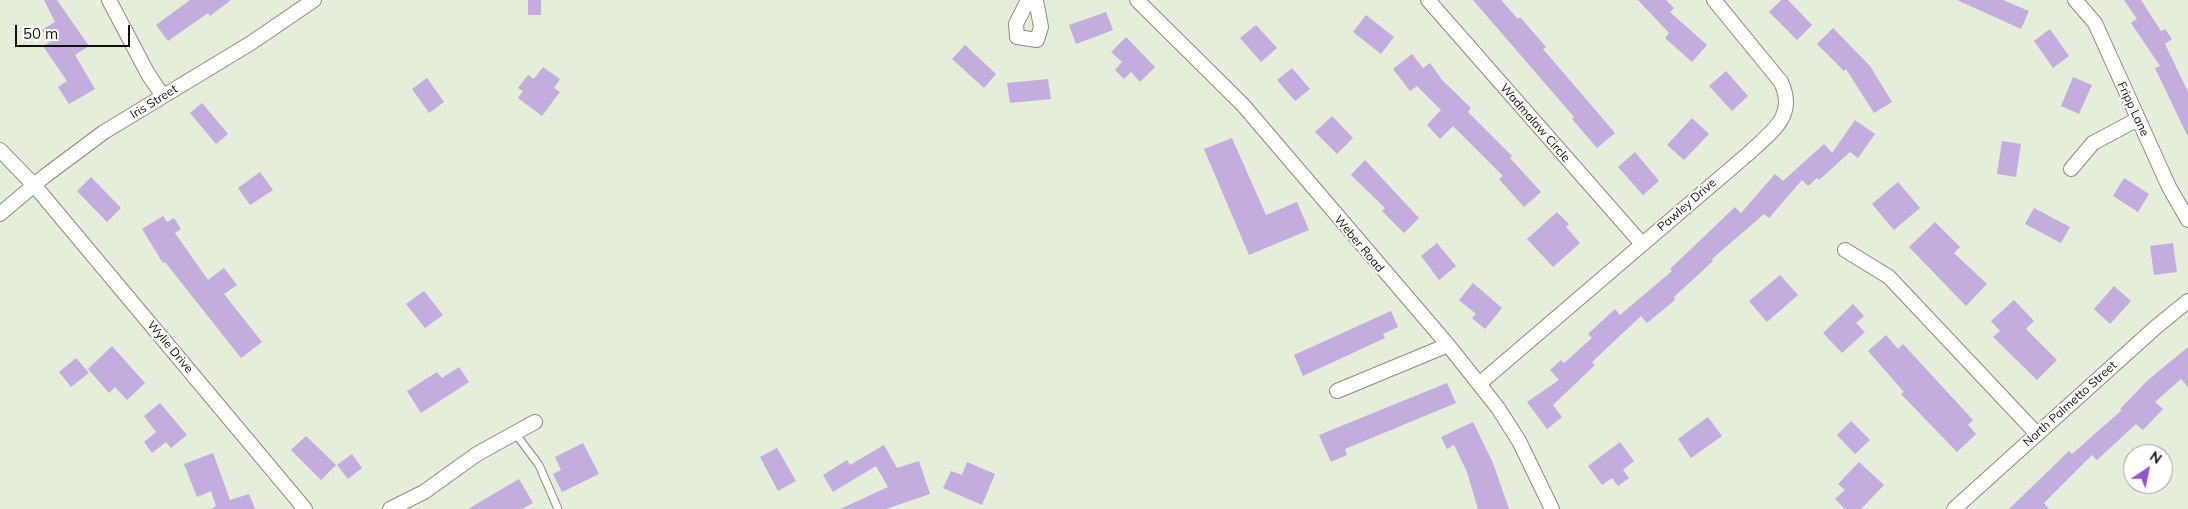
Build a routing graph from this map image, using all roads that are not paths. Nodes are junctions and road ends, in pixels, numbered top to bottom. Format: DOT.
graph roads {
  1 [pos="109,0"];
  2 [pos="314,0"];
  3 [pos="1028,0"];
  4 [pos="1036,0"];
  5 [pos="1137,0"];
  6 [pos="1428,0"];
  7 [pos="1714,0"];
  8 [pos="2076,0"];
  9 [pos="164,96"];
  10 [pos="2138,119"];
  11 [pos="0,150"];
  12 [pos="2071,169"];
  13 [pos="34,185"];
  14 [pos="0,214"];
  15 [pos="2188,220"];
  16 [pos="1642,244"];
  17 [pos="1845,250"];
  18 [pos="2188,301"];
  19 [pos="1448,345"];
  20 [pos="1479,384"];
  21 [pos="1337,391"];
  22 [pos="535,422"];
  23 [pos="515,433"];
  24 [pos="2037,434"];
  25 [pos="305,509"];
  26 [pos="390,509"];
  27 [pos="558,509"];
  28 [pos="1552,509"];
  29 [pos="1954,509"];
  1 -- 9 [label="street"];
  2 -- 9 [label="street, Iris Street"];
  3 -- 4 [label="street"];
  5 -- 19 [label="street, Weber Road"];
  6 -- 16 [label="street, Wadmalaw Circle"];
  7 -- 16 [label="street, Pawley Drive"];
  8 -- 10 [label="street, Fripp Lane"];
  9 -- 13 [label="street, Iris Street"];
  10 -- 12 [label="street"];
  10 -- 15 [label="street, Fripp Lane"];
  11 -- 13 [label="street, Wylie Drive"];
  13 -- 14 [label="street, Iris Street"];
  13 -- 25 [label="street, Wylie Drive"];
  16 -- 20 [label="street, Pawley Drive"];
  17 -- 24 [label="street"];
  18 -- 24 [label="street, North Palmetto Street"];
  19 -- 20 [label="street, Weber Road"];
  19 -- 21 [label="street"];
  20 -- 28 [label="street, Weber Road"];
  22 -- 23 [label="street"];
  23 -- 26 [label="street"];
  23 -- 27 [label="lane"];
  24 -- 29 [label="street, North Palmetto Street"];
}
